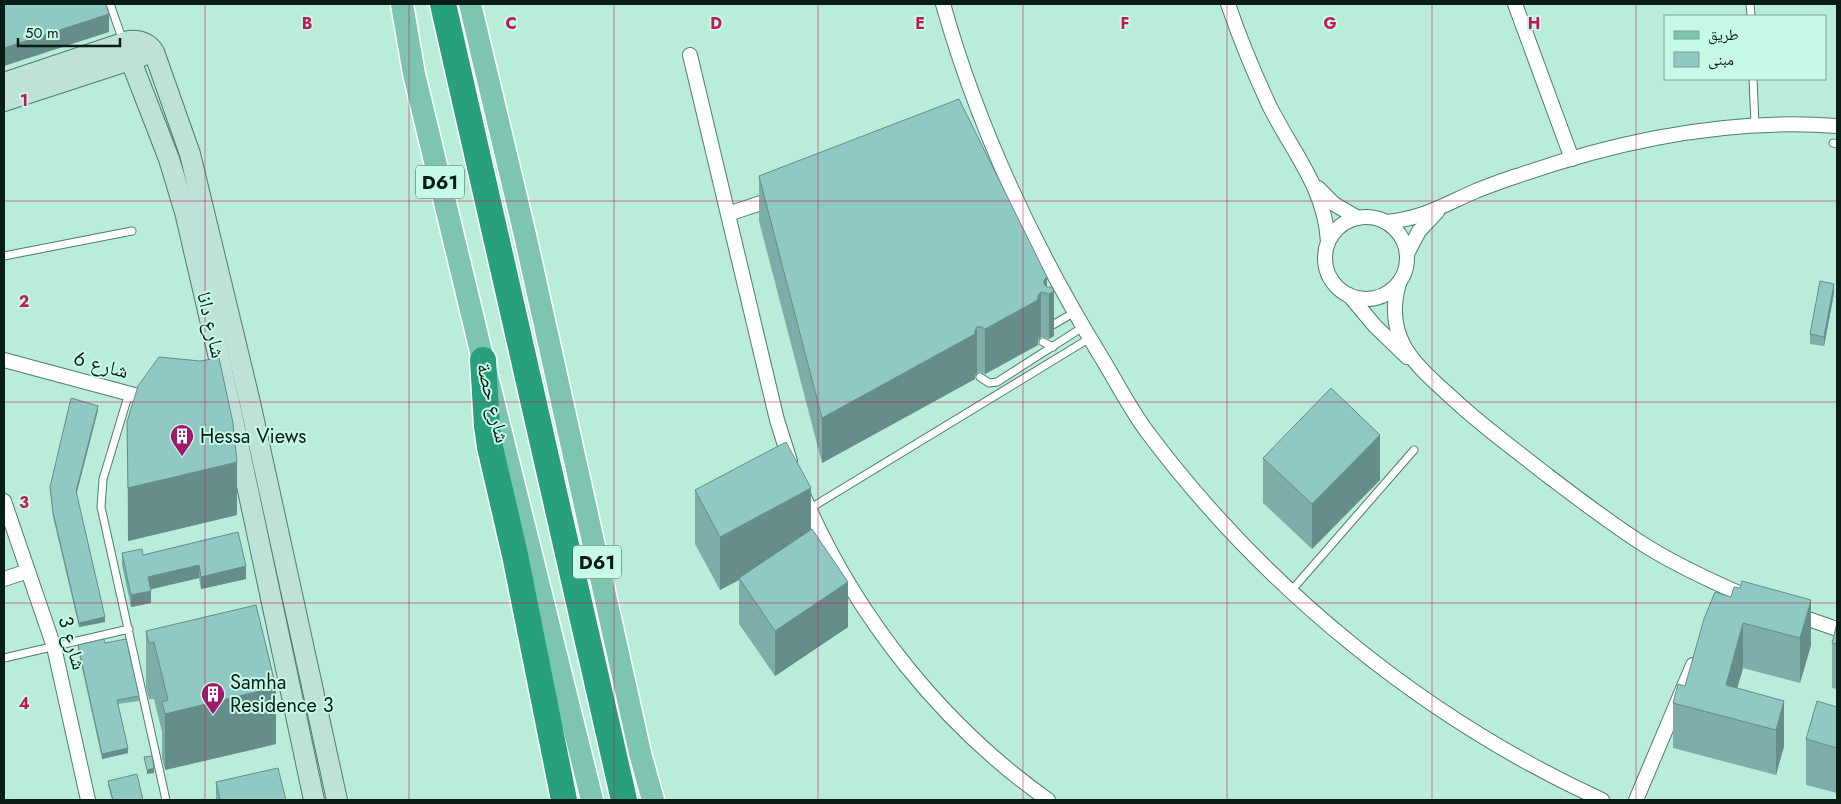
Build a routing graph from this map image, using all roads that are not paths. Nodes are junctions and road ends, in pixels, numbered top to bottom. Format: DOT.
graph roads {
  1 [pos="110,4"];
  2 [pos="402,4"];
  3 [pos="443,4"];
  4 [pos="470,4"];
  5 [pos="943,4"];
  6 [pos="1228,4"];
  7 [pos="1515,4"];
  8 [pos="127,51"];
  9 [pos="690,55"];
  10 [pos="1753,80"];
  11 [pos="4,83"];
  12 [pos="4,101"];
  13 [pos="1755,125"];
  14 [pos="1837,126"];
  15 [pos="1572,159"];
  16 [pos="1314,184"];
  17 [pos="792,192"];
  18 [pos="1446,205"];
  19 [pos="728,214"];
  20 [pos="1358,218"];
  21 [pos="1386,222"];
  22 [pos="132,231"];
  23 [pos="1328,242"];
  24 [pos="1407,254"];
  25 [pos="4,256"];
  26 [pos="1398,283"];
  27 [pos="1349,296"];
  28 [pos="1075,312"];
  29 [pos="1049,327"];
  30 [pos="1087,333"];
  31 [pos="1043,342"];
  32 [pos="1053,347"];
  33 [pos="4,360"];
  34 [pos="483,360"];
  35 [pos="1419,366"];
  36 [pos="980,377"];
  37 [pos="128,394"];
  38 [pos="249,398"];
  39 [pos="222,402"];
  40 [pos="168,403"];
  41 [pos="1414,450"];
  42 [pos="4,501"];
  43 [pos="810,509"];
  44 [pos="28,571"];
  45 [pos="4,579"];
  46 [pos="1726,587"];
  47 [pos="1291,591"];
  48 [pos="1757,601"];
  49 [pos="1721,602"];
  50 [pos="1782,610"];
  51 [pos="1836,626"];
  52 [pos="129,629"];
  53 [pos="54,647"];
  54 [pos="1700,651"];
  55 [pos="4,658"];
  56 [pos="88,800"];
  57 [pos="166,800"];
  58 [pos="314,800"];
  59 [pos="337,800"];
  60 [pos="564,800"];
  61 [pos="592,800"];
  62 [pos="624,800"];
  63 [pos="653,800"];
  64 [pos="1048,800"];
  65 [pos="1602,800"];
  66 [pos="1636,800"];
  1 -- 8 [label="lane, شارع دانا"];
  2 -- 34 [label="main road, شارع حصة / D61"];
  3 -- 62 [label="highway"];
  4 -- 63 [label="main road, D61"];
  5 -- 28 [label="street"];
  6 -- 16 [label="street"];
  7 -- 15 [label="street"];
  8 -- 11 [label="street"];
  8 -- 12 [label="street"];
  8 -- 38 [label="street, شارع دانا"];
  8 -- 39 [label="street, شارع دانا"];
  9 -- 19 [label="street"];
  10 -- 13 [label="lane"];
  13 -- 14 [label="street"];
  13 -- 15 [label="street"];
  15 -- 18 [label="street"];
  16 -- 20 [label="street"];
  16 -- 23 [label="street"];
  17 -- 19 [label="street"];
  18 -- 21 [label="street"];
  18 -- 24 [label="street"];
  19 -- 43 [label="street"];
  20 -- 21 [label="street"];
  20 -- 23 [label="street"];
  21 -- 24 [label="street"];
  22 -- 25 [label="lane"];
  23 -- 27 [label="street"];
  24 -- 26 [label="street"];
  26 -- 27 [label="street"];
  26 -- 35 [label="street"];
  27 -- 35 [label="street"];
  28 -- 29 [label="lane"];
  28 -- 30 [label="street"];
  30 -- 32 [label="lane"];
  30 -- 43 [label="lane"];
  30 -- 47 [label="street"];
  31 -- 32 [label="lane"];
  32 -- 36 [label="lane"];
  33 -- 37 [label="street, شارع 6"];
  34 -- 60 [label="highway"];
  34 -- 61 [label="main road, شارع حصة / D61"];
  35 -- 46 [label="street"];
  37 -- 40 [label="street, شارع 6"];
  37 -- 52 [label="lane"];
  38 -- 39 [label="street"];
  38 -- 59 [label="street, شارع دانا"];
  39 -- 58 [label="street, شارع دانا"];
  41 -- 47 [label="lane"];
  42 -- 44 [label="street, شارع 3"];
  43 -- 64 [label="street"];
  44 -- 45 [label="street"];
  44 -- 53 [label="street, شارع 3"];
  46 -- 48 [label="street"];
  46 -- 49 [label="street"];
  47 -- 65 [label="street"];
  50 -- 51 [label="street"];
  52 -- 53 [label="lane"];
  52 -- 57 [label="lane"];
  53 -- 55 [label="lane"];
  53 -- 56 [label="street, شارع 3"];
  54 -- 66 [label="street"];
}
